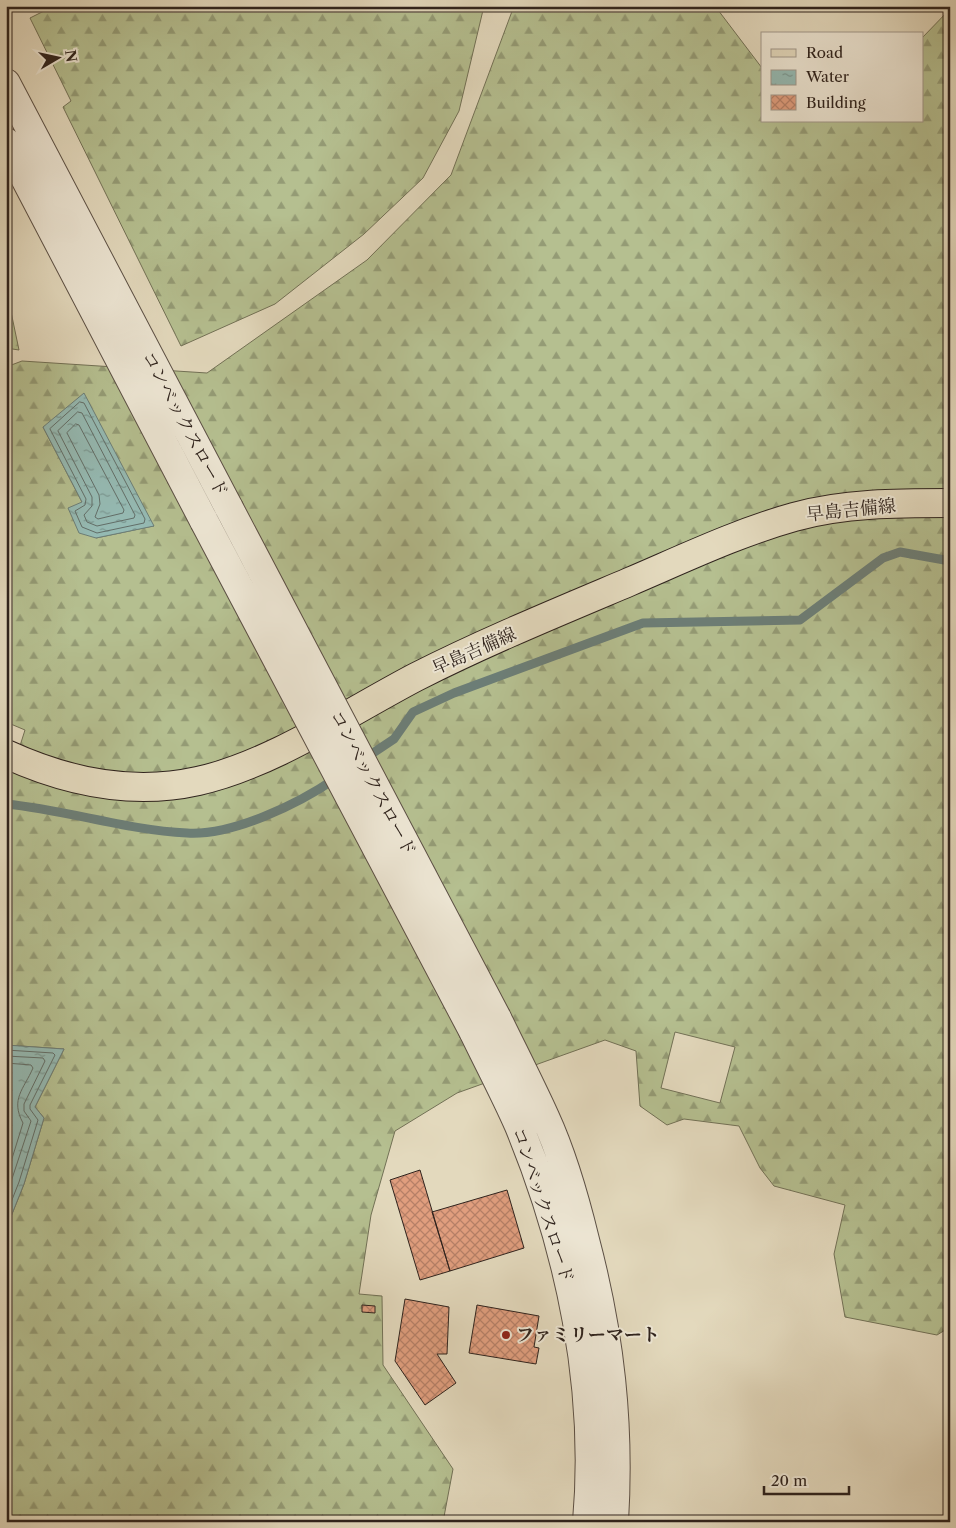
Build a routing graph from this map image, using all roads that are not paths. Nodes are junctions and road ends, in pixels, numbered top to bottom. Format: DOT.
graph roads {
  1 [pos="6,83"];
  2 [pos="6,142"];
  3 [pos="950,503"];
  4 [pos="6,754"];
  5 [pos="587,1522"];
  6 [pos="614,1522"];
  1 -- 6 [label="street, コンベックスロード, bridge"];
  2 -- 5 [label="street, コンベックスロード, bridge"];
  3 -- 4 [label="main road, 早島吉備線"];
}
